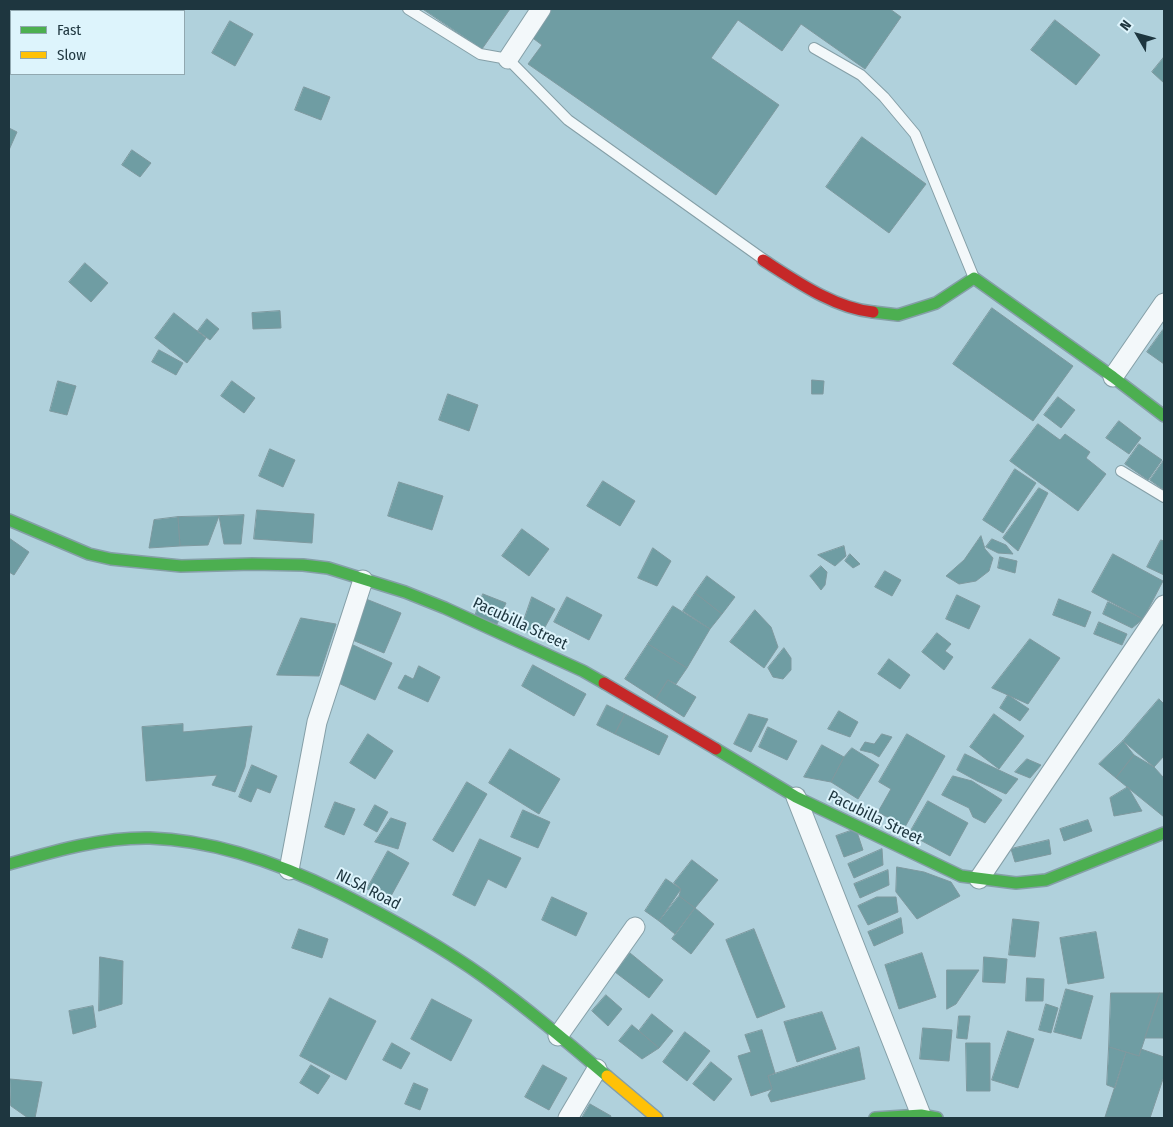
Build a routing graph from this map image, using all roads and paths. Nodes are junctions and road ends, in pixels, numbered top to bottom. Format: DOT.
graph roads {
  1 [pos="408,9"];
  2 [pos="541,9"];
  3 [pos="814,48"];
  4 [pos="508,59"];
  5 [pos="763,260"];
  6 [pos="974,278"];
  7 [pos="1164,304"];
  8 [pos="1113,377"];
  9 [pos="1164,416"];
  10 [pos="1121,472"];
  11 [pos="1164,497"];
  12 [pos="9,520"];
  13 [pos="363,580"];
  14 [pos="1164,605"];
  15 [pos="796,797"];
  16 [pos="1164,833"];
  17 [pos="9,864"];
  18 [pos="289,870"];
  19 [pos="979,879"];
  20 [pos="635,926"];
  21 [pos="558,1036"];
  22 [pos="597,1068"];
  23 [pos="897,1117"];
  24 [pos="929,1117"];
  25 [pos="568,1118"];
  26 [pos="657,1118"];
  27 [pos="876,1118"];
  1 -- 4 [label="lane"];
  2 -- 4 [label="street"];
  3 -- 6 [label="lane"];
  4 -- 5 [label="lane"];
  5 -- 6 [label="street"];
  6 -- 8 [label="street"];
  7 -- 8 [label="street"];
  8 -- 9 [label="street"];
  10 -- 11 [label="lane"];
  12 -- 13 [label="street, Pacubilla Street"];
  13 -- 15 [label="street, Pacubilla Street"];
  13 -- 18 [label="street"];
  14 -- 19 [label="street"];
  15 -- 19 [label="street, Pacubilla Street"];
  15 -- 24 [label="street"];
  16 -- 19 [label="street, Pacubilla Street"];
  17 -- 18 [label="street, NLSA Road"];
  18 -- 21 [label="street, NLSA Road"];
  20 -- 21 [label="street"];
  21 -- 22 [label="street, NLSA Road"];
  22 -- 25 [label="street"];
  22 -- 26 [label="street, NLSA Road"];
  23 -- 24 [label="street"];
  23 -- 27 [label="street"];
}
